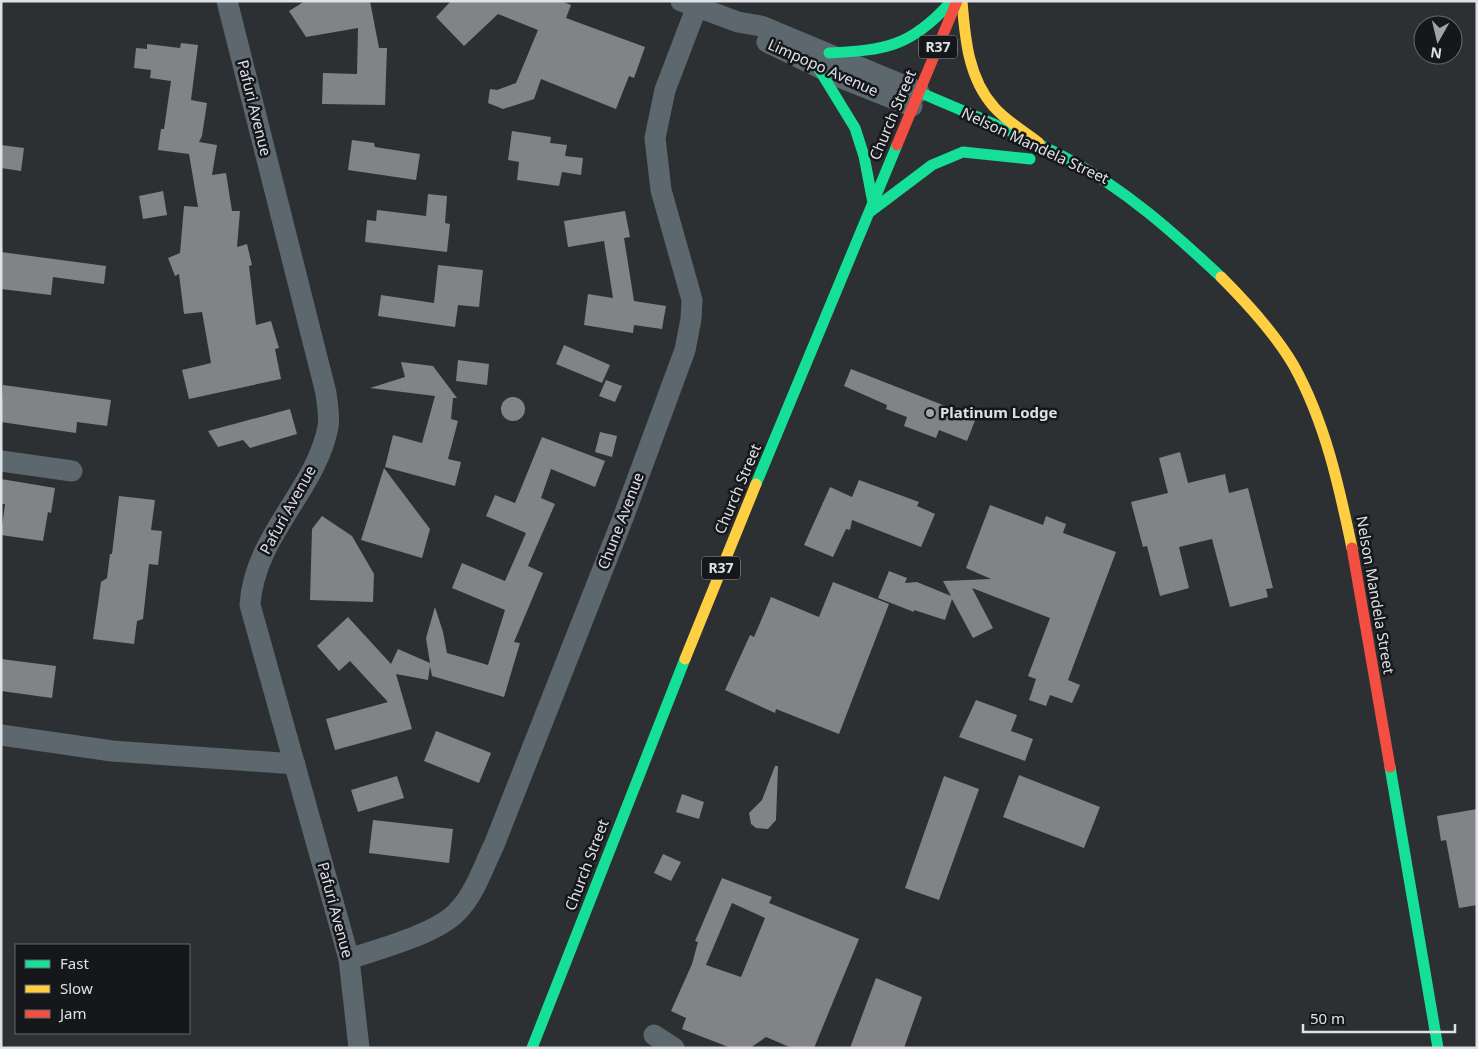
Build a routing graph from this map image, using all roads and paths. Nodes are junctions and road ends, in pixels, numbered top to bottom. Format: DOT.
graph roads {
  1 [pos="227,1"];
  2 [pos="951,1"];
  3 [pos="956,1"];
  4 [pos="962,1"];
  5 [pos="692,3"];
  6 [pos="823,59"];
  7 [pos="918,103"];
  8 [pos="993,142"];
  9 [pos="1039,143"];
  10 [pos="1108,197"];
  11 [pos="872,207"];
  12 [pos="1145,211"];
  13 [pos="1,461"];
  14 [pos="72,471"];
  15 [pos="1,735"];
  16 [pos="295,764"];
  17 [pos="349,960"];
  18 [pos="654,1035"];
  19 [pos="359,1048"];
  20 [pos="532,1048"];
  21 [pos="674,1048"];
  22 [pos="1438,1048"];
  1 -- 16 [label="street, Pafuri Avenue"];
  2 -- 6 [label="main road"];
  3 -- 7 [label="main road, Church Street / R37"];
  4 -- 9 [label="main road"];
  5 -- 6 [label="street, Limpopo Avenue"];
  5 -- 17 [label="street, Chune Avenue"];
  6 -- 7 [label="street, Limpopo Avenue"];
  6 -- 11 [label="main road"];
  7 -- 9 [label="main road, Nelson Mandela Street"];
  7 -- 11 [label="main road, Church Street / R37"];
  8 -- 11 [label="main road, Nelson Mandela Street"];
  9 -- 12 [label="main road, Nelson Mandela Street"];
  10 -- 12 [label="main road, Nelson Mandela Street"];
  11 -- 20 [label="main road, Church Street / R37"];
  12 -- 22 [label="main road, Nelson Mandela Street"];
  13 -- 14 [label="street"];
  15 -- 16 [label="street"];
  16 -- 17 [label="street, Pafuri Avenue"];
  17 -- 19 [label="street, Pafuri Avenue"];
  18 -- 21 [label="street"];
}
